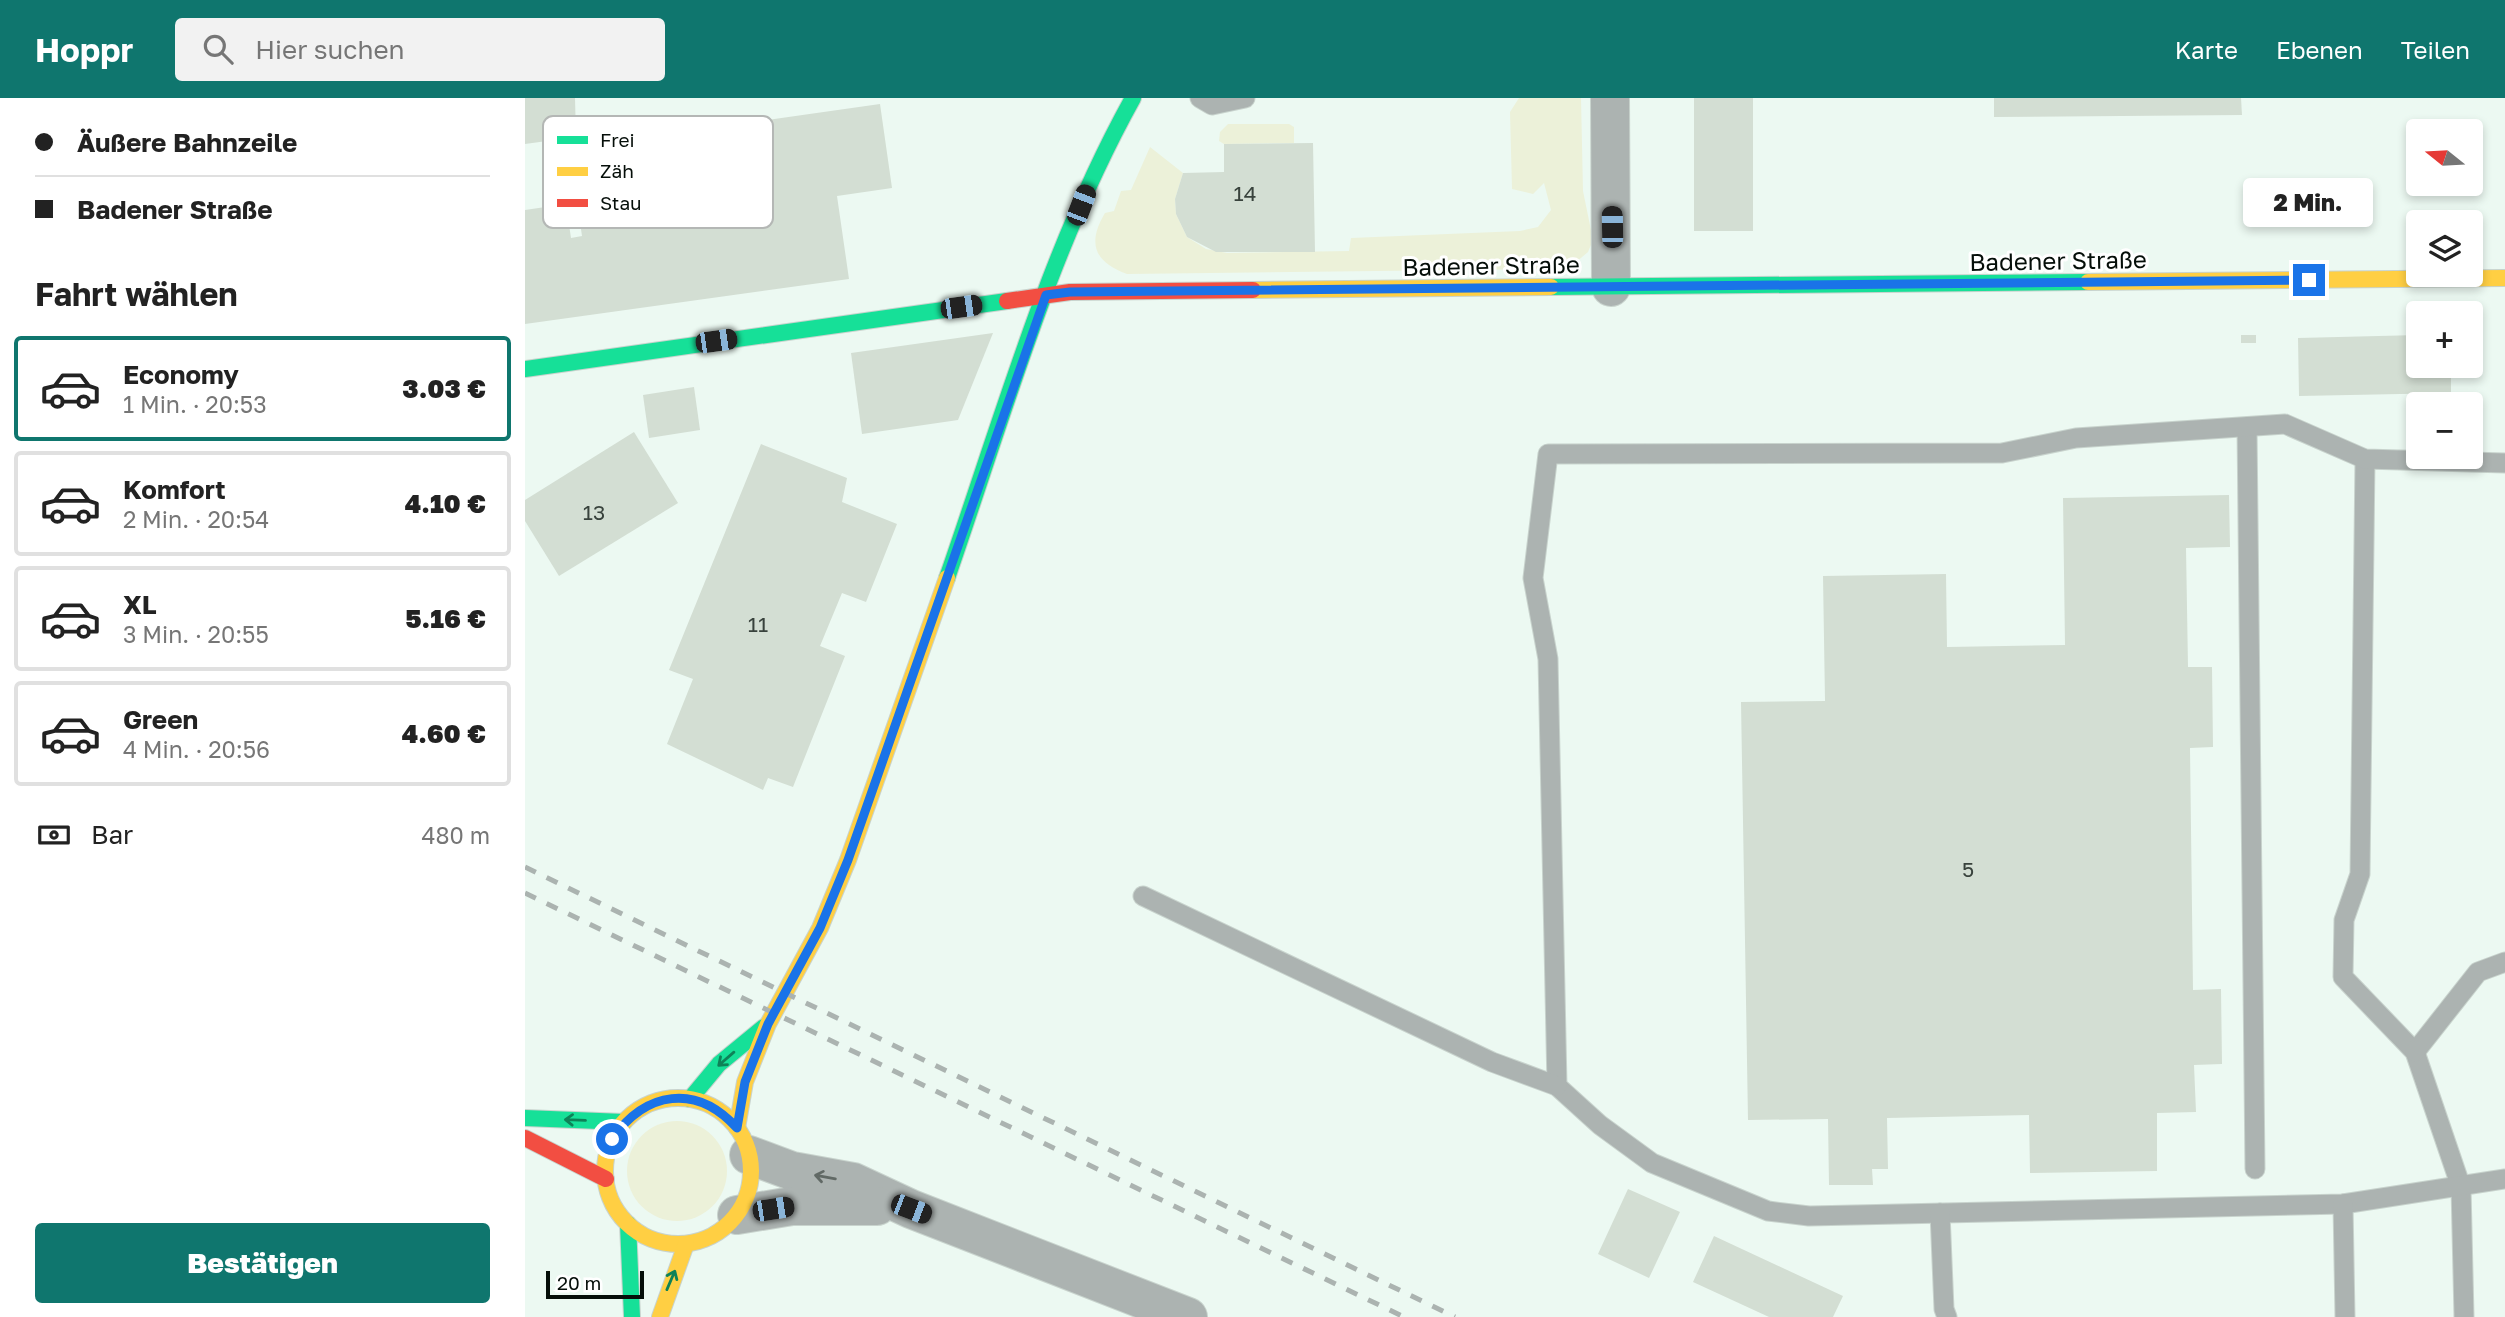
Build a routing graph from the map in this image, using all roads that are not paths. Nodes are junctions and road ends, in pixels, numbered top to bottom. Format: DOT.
graph roads {
  1 [pos="1133,98"];
  2 [pos="1200,98"];
  3 [pos="1245,98"];
  4 [pos="1610,98"];
  5 [pos="2505,278"];
  6 [pos="1611,287"];
  7 [pos="1046,295"];
  8 [pos="525,369"];
  9 [pos="2247,427"];
  10 [pos="2365,459"];
  11 [pos="2505,463"];
  12 [pos="1143,896"];
  13 [pos="2505,962"];
  14 [pos="768,1024"];
  15 [pos="2415,1052"];
  16 [pos="1557,1086"];
  17 [pos="690,1099"];
  18 [pos="525,1118"];
  19 [pos="624,1122"];
  20 [pos="525,1138"];
  21 [pos="743,1141"];
  22 [pos="2255,1169"];
  23 [pos="2505,1179"];
  24 [pos="605,1180"];
  25 [pos="2461,1187"];
  26 [pos="2343,1204"];
  27 [pos="911,1209"];
  28 [pos="1940,1213"];
  29 [pos="737,1215"];
  30 [pos="628,1224"];
  31 [pos="686,1244"];
  32 [pos="632,1317"];
  33 [pos="660,1317"];
  34 [pos="1188,1317"];
  35 [pos="1947,1317"];
  36 [pos="2345,1317"];
  37 [pos="2464,1317"];
  1 -- 7 [label="street"];
  2 -- 3 [label="lane"];
  4 -- 6 [label="street"];
  5 -- 6 [label="street, Badener Straße"];
  6 -- 7 [label="street, Badener Straße"];
  7 -- 8 [label="street, Badener Straße"];
  7 -- 14 [label="street"];
  9 -- 10 [label="lane"];
  9 -- 16 [label="lane"];
  9 -- 22 [label="lane"];
  10 -- 11 [label="lane"];
  10 -- 15 [label="lane"];
  12 -- 16 [label="lane"];
  13 -- 15 [label="lane"];
  14 -- 17 [label="street, one-way"];
  14 -- 21 [label="street"];
  15 -- 25 [label="lane"];
  16 -- 28 [label="lane"];
  17 -- 19 [label="street"];
  17 -- 21 [label="street"];
  19 -- 18 [label="street, one-way"];
  19 -- 24 [label="street"];
  20 -- 24 [label="street"];
  27 -- 21 [label="street, one-way"];
  21 -- 29 [label="street"];
  23 -- 25 [label="lane"];
  24 -- 30 [label="street"];
  25 -- 26 [label="lane"];
  25 -- 37 [label="lane"];
  26 -- 28 [label="lane"];
  26 -- 36 [label="lane"];
  27 -- 29 [label="street"];
  27 -- 34 [label="street"];
  28 -- 35 [label="lane"];
  29 -- 31 [label="street"];
  30 -- 31 [label="street"];
  30 -- 32 [label="street"];
  33 -- 31 [label="street, one-way"];
}
